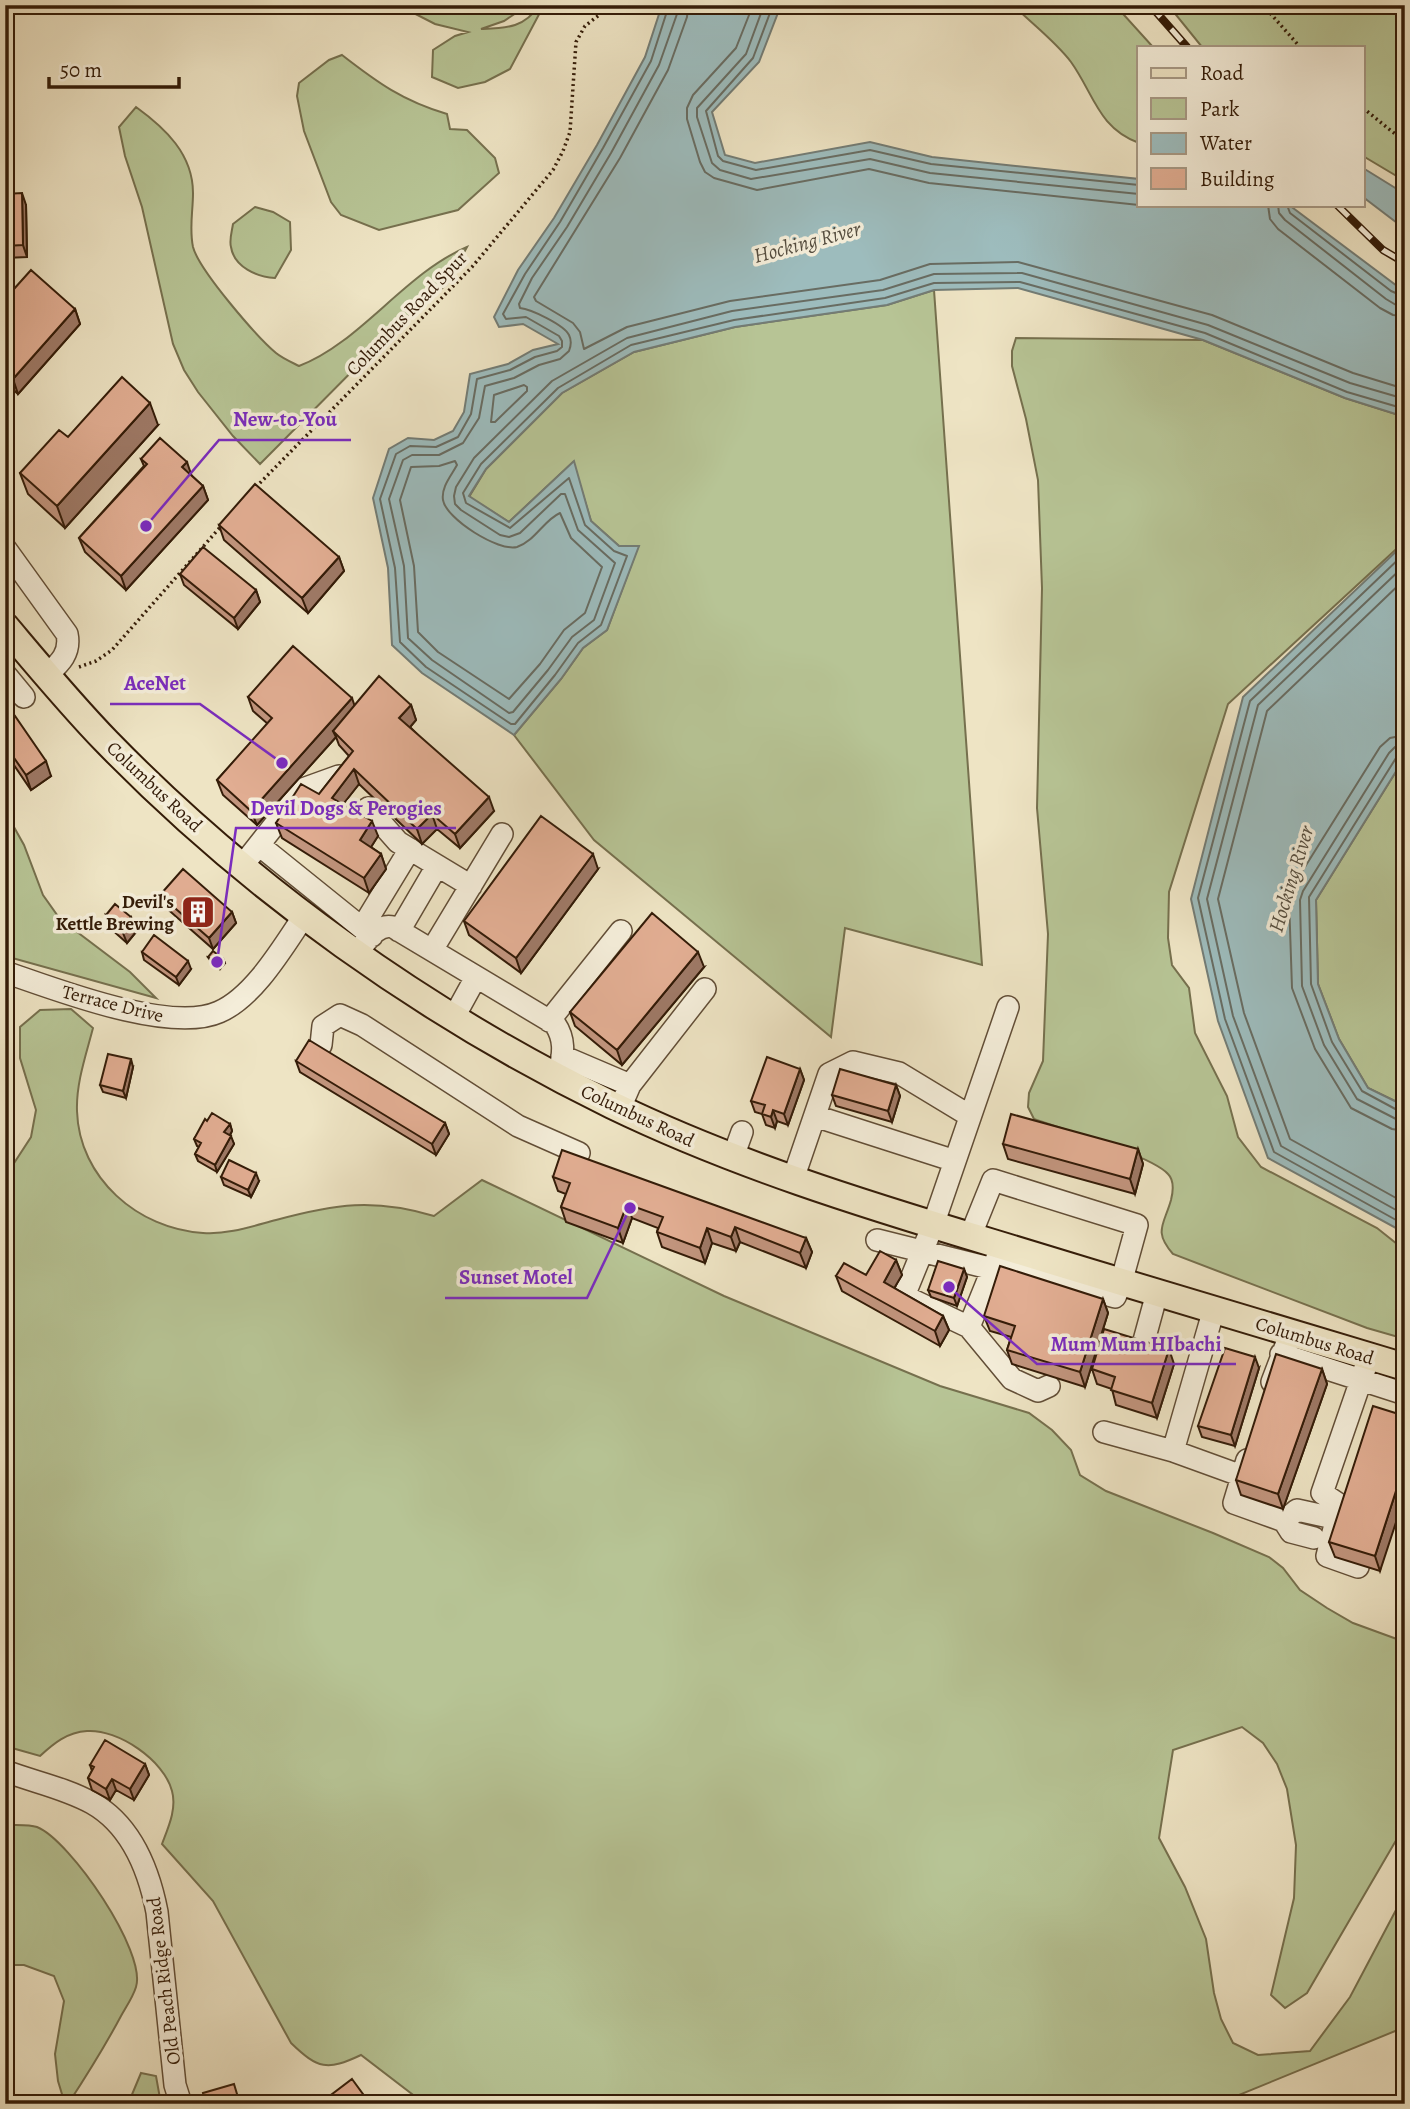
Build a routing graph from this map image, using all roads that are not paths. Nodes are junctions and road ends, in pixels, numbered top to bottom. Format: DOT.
graph roads {
  1 [pos="5,548"];
  2 [pos="5,626"];
  3 [pos="5,674"];
  4 [pos="52,681"];
  5 [pos="24,697"];
  6 [pos="339,776"];
  7 [pos="368,808"];
  8 [pos="502,834"];
  9 [pos="259,845"];
  10 [pos="410,849"];
  11 [pos="242,866"];
  12 [pos="437,866"];
  13 [pos="471,886"];
  14 [pos="304,916"];
  15 [pos="400,931"];
  16 [pos="621,931"];
  17 [pos="363,939"];
  18 [pos="432,950"];
  19 [pos="5,972"];
  20 [pos="476,977"];
  21 [pos="705,989"];
  22 [pos="1007,1007"];
  23 [pos="454,1017"];
  24 [pos="549,1021"];
  25 [pos="321,1045"];
  26 [pos="560,1067"];
  27 [pos="625,1096"];
  28 [pos="815,1116"];
  29 [pos="970,1116"];
  30 [pos="742,1132"];
  31 [pos="579,1153"];
  32 [pos="733,1157"];
  33 [pos="955,1161"];
  34 [pos="793,1180"];
  35 [pos="933,1225"];
  36 [pos="970,1237"];
  37 [pos="877,1240"];
  38 [pos="923,1251"];
  39 [pos="997,1258"];
  40 [pos="1121,1283"];
  41 [pos="1157,1293"];
  42 [pos="1214,1309"];
  43 [pos="969,1327"];
  44 [pos="1286,1343"];
  45 [pos="1142,1348"];
  46 [pos="1405,1367"];
  47 [pos="1365,1368"];
  48 [pos="1049,1386"];
  49 [pos="1405,1394"];
  50 [pos="1265,1403"];
  51 [pos="1104,1432"];
  52 [pos="1254,1440"];
  53 [pos="1173,1451"];
  54 [pos="1242,1476"];
  55 [pos="1338,1519"];
  56 [pos="1284,1521"];
  57 [pos="1314,1538"];
  58 [pos="1358,1567"];
  59 [pos="5,1771"];
  60 [pos="181,2104"];
  1 -- 4 [label="street"];
  2 -- 4 [label="main road, Columbus Road"];
  3 -- 5 [label="street"];
  4 -- 11 [label="main road, Columbus Road"];
  6 -- 9 [label="street"];
  7 -- 10 [label="street"];
  8 -- 13 [label="street"];
  9 -- 11 [label="street"];
  9 -- 17 [label="street"];
  10 -- 12 [label="street"];
  10 -- 17 [label="street"];
  11 -- 14 [label="main road, Columbus Road"];
  12 -- 13 [label="street"];
  12 -- 15 [label="street"];
  13 -- 18 [label="street"];
  14 -- 17 [label="main road, Columbus Road"];
  14 -- 19 [label="street, Terrace Drive"];
  15 -- 17 [label="street"];
  15 -- 18 [label="street"];
  16 -- 24 [label="street"];
  17 -- 23 [label="main road, Columbus Road"];
  18 -- 20 [label="street"];
  20 -- 23 [label="street"];
  20 -- 24 [label="street"];
  21 -- 27 [label="street"];
  22 -- 29 [label="street"];
  23 -- 26 [label="main road, Columbus Road"];
  24 -- 26 [label="street"];
  25 -- 31 [label="street"];
  26 -- 27 [label="main road, Columbus Road"];
  27 -- 32 [label="main road, Columbus Road"];
  28 -- 29 [label="street"];
  28 -- 33 [label="street"];
  28 -- 34 [label="street"];
  29 -- 33 [label="street"];
  30 -- 32 [label="street"];
  32 -- 34 [label="main road, Columbus Road"];
  33 -- 35 [label="street"];
  34 -- 35 [label="main road, Columbus Road"];
  35 -- 36 [label="main road, Columbus Road"];
  35 -- 38 [label="street"];
  36 -- 39 [label="main road, Columbus Road"];
  36 -- 40 [label="street"];
  37 -- 38 [label="street"];
  38 -- 39 [label="street"];
  38 -- 43 [label="street"];
  39 -- 40 [label="main road, Columbus Road"];
  39 -- 43 [label="street"];
  40 -- 41 [label="main road, Columbus Road"];
  41 -- 42 [label="main road, Columbus Road"];
  41 -- 45 [label="street"];
  42 -- 44 [label="main road, Columbus Road"];
  42 -- 53 [label="street"];
  43 -- 48 [label="street"];
  44 -- 47 [label="main road, Columbus Road"];
  44 -- 50 [label="street"];
  46 -- 47 [label="main road, Columbus Road"];
  47 -- 49 [label="street"];
  47 -- 55 [label="street"];
  51 -- 53 [label="street"];
  52 -- 54 [label="street"];
  53 -- 54 [label="street"];
  54 -- 56 [label="street"];
  55 -- 56 [label="street"];
  55 -- 58 [label="street"];
  56 -- 57 [label="street"];
  59 -- 60 [label="street, Old Peach Ridge Road"];
}
